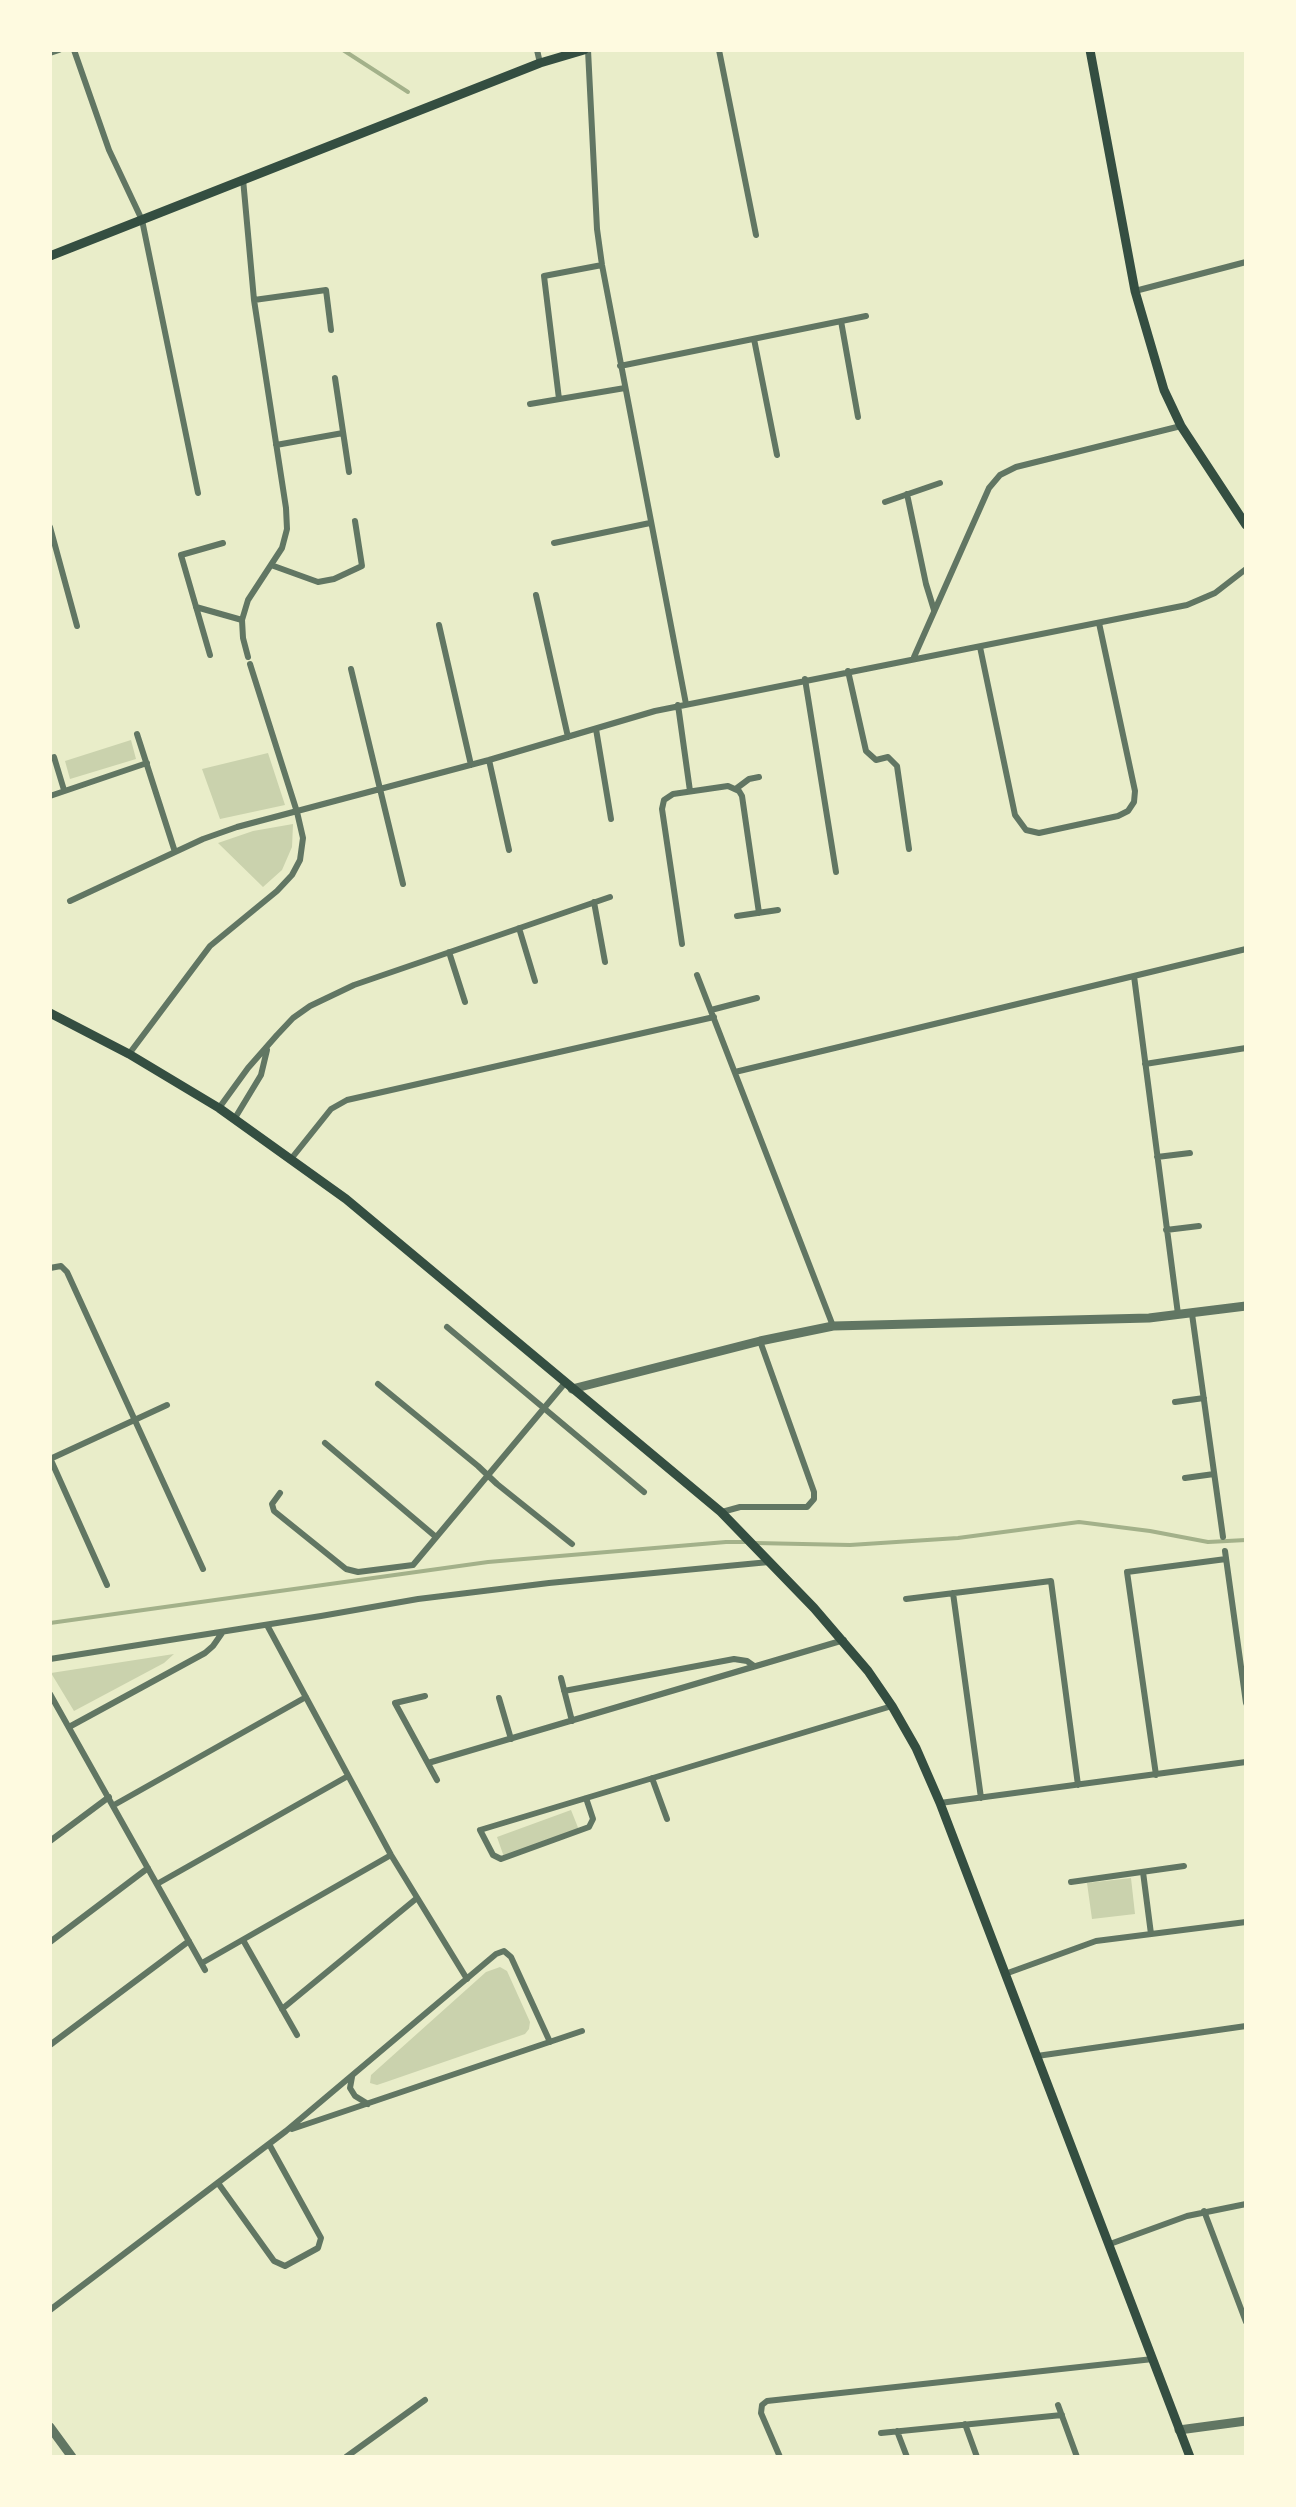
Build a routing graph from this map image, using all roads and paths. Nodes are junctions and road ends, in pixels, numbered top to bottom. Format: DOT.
graph roads {
  1 [pos="59,50"];
  2 [pos="74,50"];
  3 [pos="538,50"];
  4 [pos="586,50"];
  5 [pos="718,50"];
  6 [pos="1090,50"];
  7 [pos="50,53"];
  8 [pos="540,63"];
  9 [pos="243,179"];
  10 [pos="142,220"];
  11 [pos="756,235"];
  12 [pos="50,256"];
  13 [pos="1246,262"];
  14 [pos="602,265"];
  15 [pos="1134,291"];
  16 [pos="254,300"];
  17 [pos="866,316"];
  18 [pos="840,322"];
  19 [pos="331,330"];
  20 [pos="754,339"];
  21 [pos="620,366"];
  22 [pos="335,378"];
  23 [pos="625,388"];
  24 [pos="559,398"];
  25 [pos="530,404"];
  26 [pos="858,417"];
  27 [pos="1182,426"];
  28 [pos="342,434"];
  29 [pos="276,445"];
  30 [pos="777,455"];
  31 [pos="349,472"];
  32 [pos="940,483"];
  33 [pos="198,493"];
  34 [pos="907,494"];
  35 [pos="885,502"];
  36 [pos="355,520"];
  37 [pos="650,523"];
  38 [pos="1246,525"];
  39 [pos="50,528"];
  40 [pos="223,543"];
  41 [pos="554,544"];
  42 [pos="271,565"];
  43 [pos="1246,569"];
  44 [pos="536,595"];
  45 [pos="196,607"];
  46 [pos="935,611"];
  47 [pos="242,620"];
  48 [pos="1099,623"];
  49 [pos="438,625"];
  50 [pos="77,626"];
  51 [pos="980,646"];
  52 [pos="210,655"];
  53 [pos="914,658"];
  54 [pos="351,669"];
  55 [pos="848,671"];
  56 [pos="805,679"];
  57 [pos="682,704"];
  58 [pos="596,728"];
  59 [pos="137,734"];
  60 [pos="568,737"];
  61 [pos="54,757"];
  62 [pos="490,760"];
  63 [pos="147,764"];
  64 [pos="471,765"];
  65 [pos="759,777"];
  66 [pos="736,788"];
  67 [pos="380,789"];
  68 [pos="64,790"];
  69 [pos="690,791"];
  70 [pos="50,796"];
  71 [pos="297,812"];
  72 [pos="611,819"];
  73 [pos="509,850"];
  74 [pos="908,850"];
  75 [pos="175,852"];
  76 [pos="836,872"];
  77 [pos="403,884"];
  78 [pos="610,897"];
  79 [pos="70,901"];
  80 [pos="594,902"];
  81 [pos="778,910"];
  82 [pos="759,912"];
  83 [pos="737,916"];
  84 [pos="519,928"];
  85 [pos="682,944"];
  86 [pos="1246,949"];
  87 [pos="449,952"];
  88 [pos="605,962"];
  89 [pos="697,975"];
  90 [pos="1134,976"];
  91 [pos="534,981"];
  92 [pos="756,998"];
  93 [pos="465,1002"];
  94 [pos="712,1013"];
  95 [pos="50,1014"];
  96 [pos="1246,1048"];
  97 [pos="267,1049"];
  98 [pos="129,1054"];
  99 [pos="1145,1064"];
  100 [pos="735,1072"];
  101 [pos="220,1108"];
  102 [pos="235,1118"];
  103 [pos="1190,1152"];
  104 [pos="1157,1156"];
  105 [pos="291,1159"];
  106 [pos="1200,1226"];
  107 [pos="1166,1230"];
  108 [pos="50,1268"];
  109 [pos="1246,1306"];
  110 [pos="1192,1314"];
  111 [pos="1178,1316"];
  112 [pos="833,1326"];
  113 [pos="447,1327"];
  114 [pos="760,1341"];
  115 [pos="378,1384"];
  116 [pos="568,1386"];
  117 [pos="1204,1398"];
  118 [pos="1175,1402"];
  119 [pos="167,1406"];
  120 [pos="544,1409"];
  121 [pos="135,1420"];
  122 [pos="325,1443"];
  123 [pos="50,1458"];
  124 [pos="1214,1474"];
  125 [pos="488,1476"];
  126 [pos="1184,1478"];
  127 [pos="644,1492"];
  128 [pos="280,1493"];
  129 [pos="721,1512"];
  130 [pos="436,1537"];
  131 [pos="1222,1538"];
  132 [pos="572,1544"];
  133 [pos="770,1562"];
  134 [pos="203,1569"];
  135 [pos="106,1585"];
  136 [pos="952,1593"];
  137 [pos="906,1599"];
  138 [pos="267,1625"];
  139 [pos="222,1632"];
  140 [pos="844,1640"];
  141 [pos="50,1659"];
  142 [pos="755,1666"];
  143 [pos="560,1678"];
  144 [pos="564,1691"];
  145 [pos="50,1694"];
  146 [pos="425,1696"];
  147 [pos="306,1698"];
  148 [pos="499,1698"];
  149 [pos="1246,1703"];
  150 [pos="892,1706"];
  151 [pos="572,1721"];
  152 [pos="69,1727"];
  153 [pos="511,1739"];
  154 [pos="1246,1762"];
  155 [pos="428,1764"];
  156 [pos="1156,1774"];
  157 [pos="348,1776"];
  158 [pos="652,1778"];
  159 [pos="437,1780"];
  160 [pos="1078,1785"];
  161 [pos="586,1798"];
  162 [pos="981,1798"];
  163 [pos="112,1801"];
  164 [pos="940,1803"];
  165 [pos="667,1819"];
  166 [pos="50,1841"];
  167 [pos="390,1855"];
  168 [pos="1184,1866"];
  169 [pos="148,1868"];
  170 [pos="1143,1872"];
  171 [pos="1071,1882"];
  172 [pos="157,1884"];
  173 [pos="417,1898"];
  174 [pos="1246,1922"];
  175 [pos="1151,1934"];
  176 [pos="189,1940"];
  177 [pos="242,1940"];
  178 [pos="50,1942"];
  179 [pos="1005,1974"];
  180 [pos="466,1980"];
  181 [pos="282,2009"];
  182 [pos="1246,2026"];
  183 [pos="582,2031"];
  184 [pos="297,2036"];
  185 [pos="550,2042"];
  186 [pos="50,2044"];
  187 [pos="1036,2056"];
  188 [pos="352,2076"];
  189 [pos="368,2104"];
  190 [pos="286,2131"];
  191 [pos="269,2144"];
  192 [pos="218,2183"];
  193 [pos="1246,2204"];
  194 [pos="1204,2212"];
  195 [pos="1110,2244"];
  196 [pos="50,2310"];
  197 [pos="1246,2322"];
  198 [pos="1153,2359"];
  199 [pos="425,2400"];
  200 [pos="1058,2404"];
  201 [pos="1062,2415"];
  202 [pos="1246,2421"];
  203 [pos="965,2424"];
  204 [pos="50,2428"];
  205 [pos="1180,2430"];
  206 [pos="897,2431"];
  207 [pos="881,2433"];
  208 [pos="72,2457"];
  209 [pos="346,2457"];
  210 [pos="780,2457"];
  211 [pos="907,2457"];
  212 [pos="978,2457"];
  213 [pos="1077,2457"];
  214 [pos="1190,2457"];
  1 -- 7 [label="street"];
  2 -- 10 [label="street"];
  3 -- 8 [label="street"];
  4 -- 8 [label="main road"];
  4 -- 14 [label="street"];
  5 -- 11 [label="street"];
  6 -- 15 [label="main road"];
  8 -- 9 [label="main road"];
  9 -- 10 [label="main road"];
  9 -- 16 [label="street"];
  10 -- 12 [label="main road"];
  10 -- 33 [label="street"];
  13 -- 15 [label="street"];
  14 -- 21 [label="street"];
  14 -- 24 [label="street"];
  15 -- 27 [label="main road"];
  16 -- 19 [label="street"];
  16 -- 29 [label="street"];
  17 -- 18 [label="street"];
  18 -- 20 [label="street"];
  18 -- 26 [label="street"];
  20 -- 21 [label="street"];
  20 -- 30 [label="street"];
  21 -- 23 [label="street"];
  22 -- 28 [label="street"];
  23 -- 24 [label="street"];
  23 -- 37 [label="street"];
  24 -- 25 [label="street"];
  27 -- 38 [label="main road"];
  27 -- 46 [label="street"];
  28 -- 29 [label="street"];
  28 -- 31 [label="street"];
  29 -- 42 [label="street"];
  32 -- 34 [label="street"];
  34 -- 35 [label="street"];
  34 -- 46 [label="street"];
  36 -- 42 [label="street"];
  37 -- 41 [label="street"];
  37 -- 57 [label="street"];
  39 -- 50 [label="street"];
  40 -- 45 [label="street"];
  42 -- 47 [label="street"];
  43 -- 48 [label="street"];
  44 -- 60 [label="street"];
  45 -- 47 [label="street"];
  45 -- 52 [label="street"];
  46 -- 53 [label="street"];
  47 -- 71 [label="street"];
  48 -- 51 [label="street"];
  48 -- 51 [label="street"];
  49 -- 64 [label="street"];
  51 -- 53 [label="street"];
  53 -- 55 [label="street"];
  54 -- 67 [label="street"];
  55 -- 56 [label="street"];
  55 -- 74 [label="street"];
  56 -- 57 [label="street"];
  56 -- 76 [label="street"];
  57 -- 58 [label="street"];
  57 -- 69 [label="street"];
  58 -- 60 [label="street"];
  58 -- 72 [label="street"];
  59 -- 63 [label="street"];
  60 -- 62 [label="street"];
  61 -- 68 [label="street"];
  62 -- 64 [label="street"];
  62 -- 73 [label="street"];
  63 -- 68 [label="street"];
  63 -- 75 [label="street"];
  64 -- 67 [label="street"];
  65 -- 66 [label="street"];
  66 -- 69 [label="street"];
  66 -- 82 [label="street"];
  67 -- 71 [label="street"];
  67 -- 77 [label="street"];
  68 -- 70 [label="street"];
  69 -- 85 [label="street"];
  71 -- 75 [label="street"];
  71 -- 98 [label="street"];
  75 -- 79 [label="street"];
  78 -- 80 [label="street"];
  80 -- 84 [label="street"];
  80 -- 88 [label="street"];
  81 -- 82 [label="street"];
  82 -- 83 [label="street"];
  84 -- 87 [label="street"];
  84 -- 91 [label="street"];
  86 -- 90 [label="street"];
  87 -- 93 [label="street"];
  87 -- 97 [label="street"];
  89 -- 94 [label="street"];
  90 -- 99 [label="street"];
  90 -- 100 [label="street"];
  92 -- 94 [label="street"];
  94 -- 100 [label="street"];
  94 -- 105 [label="street"];
  95 -- 98 [label="main road"];
  96 -- 99 [label="street"];
  97 -- 101 [label="street"];
  97 -- 102 [label="street"];
  98 -- 101 [label="main road"];
  99 -- 104 [label="street"];
  100 -- 112 [label="street"];
  101 -- 102 [label="main road"];
  102 -- 105 [label="main road"];
  103 -- 104 [label="street"];
  104 -- 107 [label="street"];
  105 -- 116 [label="main road"];
  106 -- 107 [label="street"];
  107 -- 111 [label="street"];
  108 -- 121 [label="street"];
  109 -- 110 [label="street"];
  110 -- 111 [label="street"];
  110 -- 117 [label="street"];
  111 -- 112 [label="street"];
  112 -- 114 [label="street"];
  113 -- 120 [label="street"];
  114 -- 116 [label="street"];
  114 -- 129 [label="street"];
  115 -- 125 [label="street"];
  116 -- 120 [label="street"];
  116 -- 129 [label="main road"];
  117 -- 118 [label="street"];
  117 -- 124 [label="street"];
  119 -- 121 [label="street"];
  120 -- 125 [label="street"];
  120 -- 127 [label="street"];
  121 -- 123 [label="street"];
  121 -- 134 [label="street"];
  122 -- 130 [label="street"];
  123 -- 135 [label="street"];
  124 -- 126 [label="street"];
  124 -- 131 [label="street"];
  125 -- 130 [label="street"];
  125 -- 132 [label="street"];
  128 -- 130 [label="street"];
  129 -- 133 [label="main road"];
  133 -- 138 [label="street"];
  133 -- 140 [label="main road"];
  136 -- 137 [label="street"];
  136 -- 160 [label="street"];
  136 -- 162 [label="street"];
  138 -- 139 [label="street"];
  138 -- 147 [label="street"];
  139 -- 141 [label="street"];
  139 -- 152 [label="street"];
  140 -- 142 [label="street"];
  140 -- 150 [label="main road"];
  142 -- 144 [label="street"];
  142 -- 151 [label="street"];
  143 -- 144 [label="street"];
  144 -- 151 [label="street"];
  145 -- 152 [label="street"];
  146 -- 155 [label="street"];
  147 -- 157 [label="street"];
  147 -- 163 [label="street"];
  148 -- 153 [label="street"];
  149 -- 156 [label="street"];
  150 -- 158 [label="street"];
  150 -- 164 [label="main road"];
  151 -- 153 [label="street"];
  152 -- 163 [label="street"];
  153 -- 155 [label="street"];
  154 -- 156 [label="street"];
  155 -- 159 [label="street"];
  156 -- 160 [label="street"];
  157 -- 167 [label="street"];
  157 -- 172 [label="street"];
  158 -- 161 [label="street"];
  158 -- 165 [label="street"];
  160 -- 162 [label="street"];
  161 -- 161 [label="street"];
  162 -- 164 [label="street"];
  163 -- 166 [label="street"];
  163 -- 169 [label="street"];
  164 -- 179 [label="main road"];
  167 -- 173 [label="street"];
  167 -- 177 [label="street"];
  168 -- 170 [label="street"];
  169 -- 172 [label="street"];
  169 -- 178 [label="street"];
  170 -- 171 [label="street"];
  170 -- 175 [label="street"];
  172 -- 176 [label="street"];
  173 -- 180 [label="street"];
  173 -- 181 [label="street"];
  174 -- 175 [label="street"];
  175 -- 179 [label="street"];
  176 -- 177 [label="street"];
  176 -- 186 [label="street"];
  177 -- 181 [label="street"];
  179 -- 187 [label="main road"];
  180 -- 185 [label="street"];
  180 -- 188 [label="street"];
  181 -- 184 [label="street"];
  182 -- 187 [label="street"];
  183 -- 185 [label="street"];
  185 -- 189 [label="street"];
  187 -- 195 [label="main road"];
  188 -- 189 [label="street"];
  188 -- 190 [label="street"];
  189 -- 190 [label="street"];
  190 -- 191 [label="street"];
  191 -- 192 [label="street"];
  191 -- 192 [label="street"];
  192 -- 196 [label="street"];
  193 -- 194 [label="street"];
  194 -- 195 [label="street"];
  194 -- 197 [label="street"];
  195 -- 198 [label="main road"];
  198 -- 205 [label="main road"];
  198 -- 210 [label="street"];
  199 -- 209 [label="street"];
  200 -- 201 [label="street"];
  201 -- 203 [label="street"];
  201 -- 213 [label="street"];
  202 -- 205 [label="street"];
  203 -- 206 [label="street"];
  203 -- 212 [label="street"];
  204 -- 208 [label="street"];
  205 -- 214 [label="main road"];
  206 -- 207 [label="street"];
  206 -- 211 [label="street"];
}
